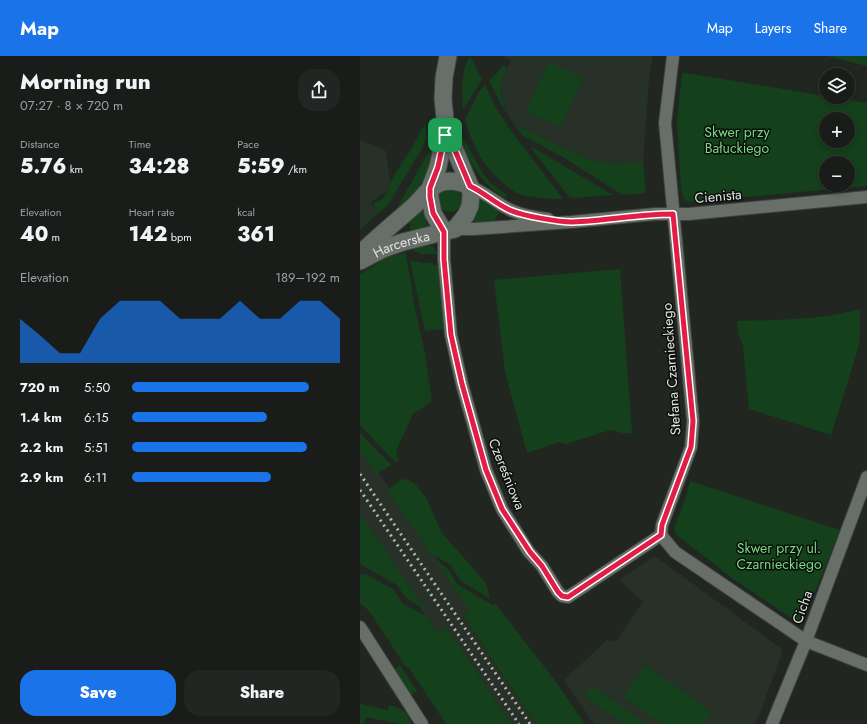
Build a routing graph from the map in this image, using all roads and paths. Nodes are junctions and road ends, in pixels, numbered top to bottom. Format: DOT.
graph roads {
  1 [pos="448,56"];
  2 [pos="674,56"];
  3 [pos="446,129"];
  4 [pos="470,186"];
  5 [pos="430,188"];
  6 [pos="867,197"];
  7 [pos="673,214"];
  8 [pos="571,222"];
  9 [pos="449,231"];
  10 [pos="360,254"];
  11 [pos="360,261"];
  12 [pos="867,477"];
  13 [pos="661,535"];
  14 [pos="360,627"];
  15 [pos="806,641"];
  16 [pos="867,665"];
  17 [pos="422,724"];
  18 [pos="772,724"];
  1 -- 3 [label="street"];
  2 -- 7 [label="street, Stefana Czarnieckiego"];
  3 -- 4 [label="street"];
  3 -- 5 [label="street"];
  4 -- 5 [label="street"];
  4 -- 8 [label="street, Cienista"];
  4 -- 9 [label="street"];
  5 -- 9 [label="street"];
  5 -- 10 [label="street, Harcerska"];
  6 -- 7 [label="street, Cienista"];
  7 -- 8 [label="street, Cienista"];
  7 -- 13 [label="street, Stefana Czarnieckiego"];
  8 -- 9 [label="street, Cienista"];
  9 -- 11 [label="street, Harcerska"];
  9 -- 13 [label="street, Czereśniowa"];
  12 -- 15 [label="street, Cicha"];
  13 -- 15 [label="street"];
  14 -- 17 [label="street"];
  15 -- 16 [label="street"];
  15 -- 18 [label="street, Cicha"];
}
